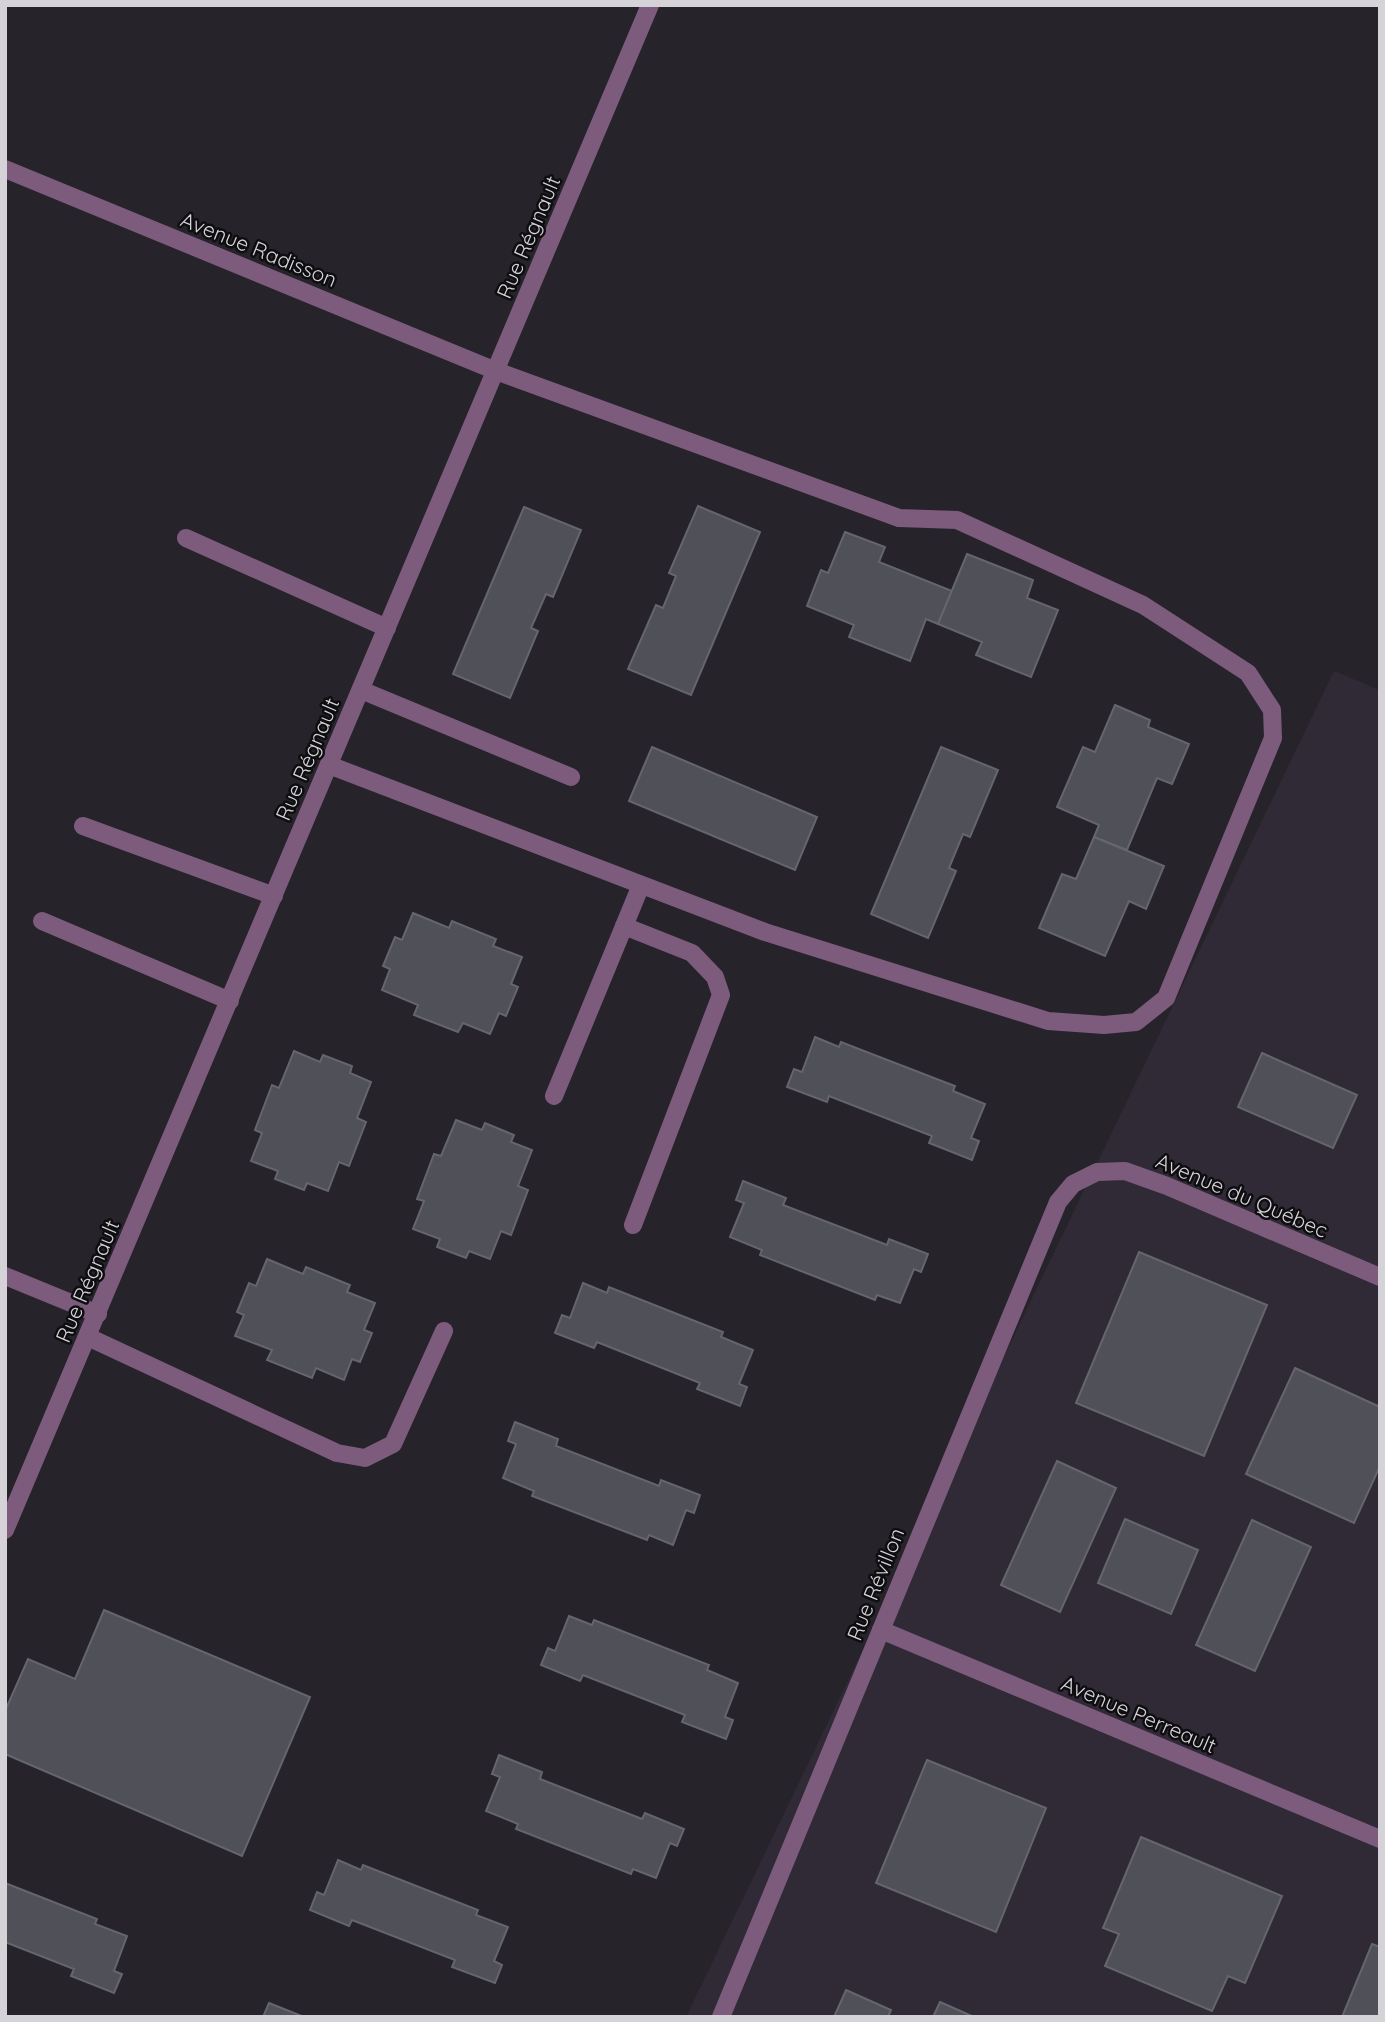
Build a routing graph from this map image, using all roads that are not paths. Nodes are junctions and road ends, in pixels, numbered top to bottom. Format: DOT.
graph roads {
  1 [pos="650,5"];
  2 [pos="5,169"];
  3 [pos="496,371"];
  4 [pos="186,538"];
  5 [pos="387,628"];
  6 [pos="361,690"];
  7 [pos="330,765"];
  8 [pos="571,777"];
  9 [pos="83,826"];
  10 [pos="641,885"];
  11 [pos="274,896"];
  12 [pos="43,921"];
  13 [pos="624,926"];
  14 [pos="230,1001"];
  15 [pos="554,1096"];
  16 [pos="1085,1178"];
  17 [pos="634,1225"];
  18 [pos="5,1276"];
  19 [pos="1380,1277"];
  20 [pos="98,1314"];
  21 [pos="444,1331"];
  22 [pos="88,1337"];
  23 [pos="5,1530"];
  24 [pos="881,1630"];
  25 [pos="1380,1839"];
  26 [pos="721,2017"];
  1 -- 3 [label="street, Rue Régnault"];
  2 -- 3 [label="street, Avenue Radisson"];
  3 -- 5 [label="street, Rue Régnault"];
  3 -- 10 [label="street, Avenue Radisson"];
  4 -- 5 [label="street"];
  5 -- 6 [label="street, Rue Régnault"];
  6 -- 7 [label="street, Rue Régnault"];
  6 -- 8 [label="street"];
  7 -- 10 [label="street, Avenue Radisson"];
  7 -- 11 [label="street, Rue Régnault"];
  9 -- 11 [label="street"];
  10 -- 13 [label="street"];
  11 -- 14 [label="street, Rue Régnault"];
  12 -- 14 [label="street"];
  13 -- 15 [label="street"];
  13 -- 17 [label="street"];
  14 -- 20 [label="street, Rue Régnault"];
  16 -- 19 [label="street, Avenue du Québec"];
  16 -- 24 [label="street, Rue Révillon"];
  18 -- 20 [label="street"];
  20 -- 22 [label="street, Rue Régnault"];
  21 -- 22 [label="street"];
  22 -- 23 [label="street, Rue Régnault"];
  24 -- 25 [label="street, Avenue Perreault"];
  24 -- 26 [label="street, Rue Révillon"];
}
